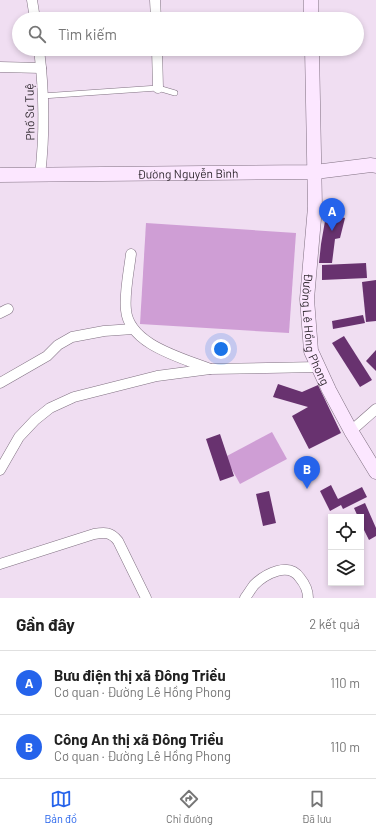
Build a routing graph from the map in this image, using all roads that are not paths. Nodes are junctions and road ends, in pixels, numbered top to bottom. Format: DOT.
graph roads {
  1 [pos="32,0"];
  2 [pos="155,0"];
  3 [pos="311,0"];
  4 [pos="34,12"];
  5 [pos="156,12"];
  6 [pos="311,12"];
  7 [pos="40,56"];
  8 [pos="157,56"];
  9 [pos="312,56"];
  10 [pos="0,67"];
  11 [pos="41,68"];
  12 [pos="158,88"];
  13 [pos="175,93"];
  14 [pos="42,96"];
  15 [pos="376,161"];
  16 [pos="369,166"];
  17 [pos="315,172"];
  18 [pos="0,175"];
  19 [pos="40,175"];
  20 [pos="131,254"];
  21 [pos="133,329"];
  22 [pos="318,366"];
  23 [pos="210,369"];
  24 [pos="0,383"];
  25 [pos="376,408"];
  26 [pos="351,431"];
  27 [pos="375,469"];
  28 [pos="0,470"];
  29 [pos="0,564"];
  30 [pos="146,598"];
  31 [pos="245,598"];
  32 [pos="308,598"];
  1 -- 4 [label="street"];
  2 -- 5 [label="street"];
  3 -- 6 [label="street"];
  7 -- 11 [label="street, Phố Sư Tuệ"];
  8 -- 12 [label="street"];
  9 -- 17 [label="street, Đường Lê Hồng Phong"];
  10 -- 11 [label="street"];
  11 -- 14 [label="street, Phố Sư Tuệ"];
  12 -- 13 [label="lane"];
  12 -- 14 [label="lane"];
  14 -- 19 [label="street, Phố Sư Tuệ"];
  15 -- 16 [label="street"];
  16 -- 17 [label="street, Đường Nguyễn Bình"];
  17 -- 19 [label="street, Đường Nguyễn Bình"];
  17 -- 22 [label="street, Đường Lê Hồng Phong"];
  18 -- 19 [label="street, Đường Nguyễn Bình"];
  20 -- 21 [label="street"];
  21 -- 23 [label="street"];
  21 -- 24 [label="street"];
  22 -- 23 [label="street"];
  22 -- 26 [label="street, Đường Lê Hồng Phong"];
  23 -- 28 [label="street"];
  25 -- 26 [label="street"];
  26 -- 27 [label="street, Đường Lê Hồng Phong"];
  29 -- 30 [label="street"];
  31 -- 32 [label="street"];
}
